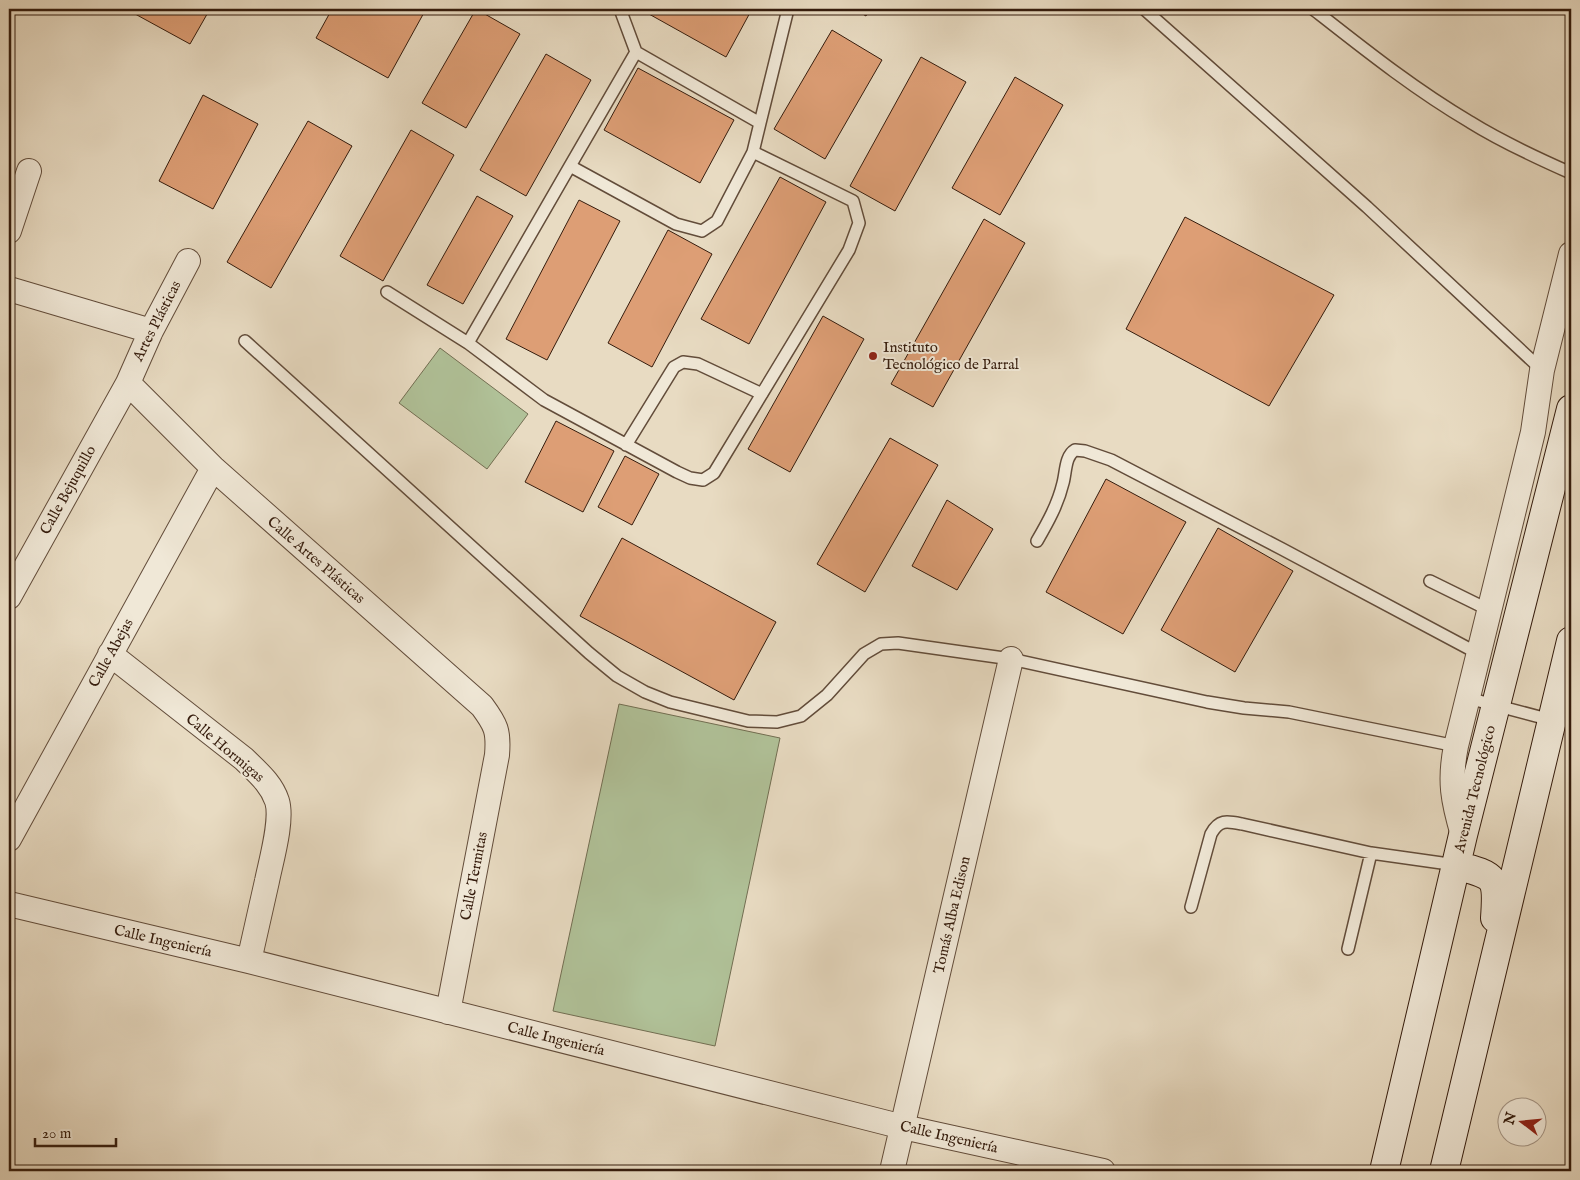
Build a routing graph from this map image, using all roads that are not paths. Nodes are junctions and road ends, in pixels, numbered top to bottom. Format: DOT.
graph roads {
  1 [pos="620,9"];
  2 [pos="788,9"];
  3 [pos="1144,9"];
  4 [pos="1313,9"];
  5 [pos="636,52"];
  6 [pos="760,123"];
  7 [pos="753,152"];
  8 [pos="570,166"];
  9 [pos="29,171"];
  10 [pos="1571,173"];
  11 [pos="9,231"];
  12 [pos="1571,254"];
  13 [pos="188,261"];
  14 [pos="9,289"];
  15 [pos="387,292"];
  16 [pos="151,331"];
  17 [pos="246,341"];
  18 [pos="468,344"];
  19 [pos="1542,370"];
  20 [pos="128,383"];
  21 [pos="762,394"];
  22 [pos="1571,409"];
  23 [pos="626,445"];
  24 [pos="213,468"];
  25 [pos="1037,541"];
  26 [pos="1430,580"];
  27 [pos="9,597"];
  28 [pos="1489,610"];
  29 [pos="1571,641"];
  30 [pos="110,654"];
  31 [pos="1479,654"];
  32 [pos="1011,659"];
  33 [pos="1468,698"];
  34 [pos="1496,706"];
  35 [pos="1552,720"];
  36 [pos="498,740"];
  37 [pos="1456,746"];
  38 [pos="1463,835"];
  39 [pos="9,839"];
  40 [pos="1371,853"];
  41 [pos="1456,865"];
  42 [pos="9,904"];
  43 [pos="1191,907"];
  44 [pos="1348,949"];
  45 [pos="249,961"];
  46 [pos="1492,970"];
  47 [pos="448,1012"];
  48 [pos="903,1127"];
  49 [pos="892,1171"];
  50 [pos="1104,1171"];
  51 [pos="1384,1171"];
  52 [pos="1444,1171"];
  1 -- 5 [label="lane"];
  2 -- 6 [label="lane"];
  3 -- 19 [label="lane"];
  4 -- 10 [label="lane"];
  5 -- 6 [label="lane"];
  5 -- 8 [label="lane"];
  6 -- 7 [label="lane"];
  7 -- 8 [label="lane"];
  7 -- 21 [label="lane"];
  8 -- 18 [label="lane"];
  9 -- 11 [label="street"];
  12 -- 19 [label="street"];
  13 -- 16 [label="street, Artes Plásticas"];
  14 -- 16 [label="street"];
  15 -- 18 [label="lane"];
  16 -- 20 [label="street, Artes Plásticas"];
  17 -- 32 [label="lane"];
  18 -- 23 [label="lane"];
  19 -- 28 [label="street"];
  20 -- 24 [label="street, Calle Artes Plásticas"];
  20 -- 27 [label="street, Calle Bejuquillo"];
  21 -- 23 [label="lane"];
  21 -- 23 [label="lane"];
  22 -- 34 [label="main road, Avenida Tecnológico"];
  24 -- 30 [label="street, Calle Abejas"];
  24 -- 36 [label="street, Calle Artes Plásticas"];
  25 -- 31 [label="lane"];
  26 -- 28 [label="lane"];
  28 -- 31 [label="street"];
  29 -- 35 [label="main road"];
  30 -- 39 [label="street, Calle Abejas"];
  30 -- 45 [label="street, Calle Hormigas"];
  31 -- 33 [label="street"];
  32 -- 37 [label="lane"];
  32 -- 48 [label="street, Tomás Alba Edison"];
  33 -- 34 [label="lane"];
  33 -- 37 [label="street"];
  34 -- 35 [label="lane"];
  34 -- 38 [label="main road, Avenida Tecnológico"];
  35 -- 46 [label="main road"];
  36 -- 47 [label="street, Calle Termitas"];
  37 -- 38 [label="street"];
  38 -- 41 [label="main road, Avenida Tecnológico"];
  40 -- 41 [label="lane"];
  40 -- 43 [label="lane"];
  40 -- 44 [label="lane"];
  41 -- 46 [label="main road"];
  41 -- 51 [label="main road, Avenida Tecnológico"];
  42 -- 45 [label="street, Calle Ingeniería"];
  45 -- 47 [label="street, Calle Ingeniería"];
  46 -- 52 [label="main road"];
  47 -- 48 [label="street, Calle Ingeniería"];
  48 -- 49 [label="street, Tomás Alba Edison"];
  48 -- 50 [label="street, Calle Ingeniería"];
}
